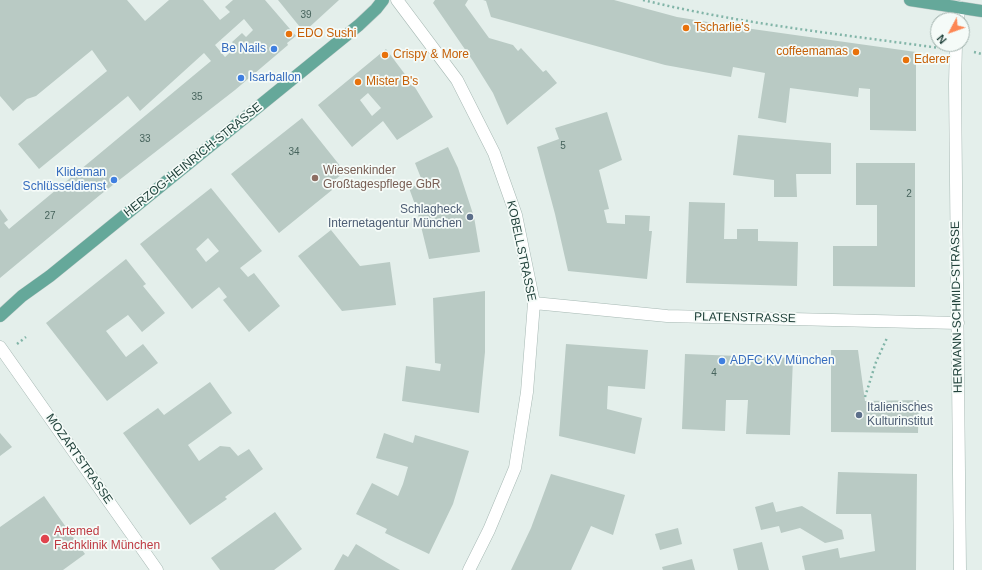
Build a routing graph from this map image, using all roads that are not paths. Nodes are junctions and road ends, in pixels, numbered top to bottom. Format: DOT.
graph roads {
  1 [pos="383,0"];
  2 [pos="397,0"];
  3 [pos="910,0"];
  4 [pos="959,7"];
  5 [pos="982,11"];
  6 [pos="959,12"];
  7 [pos="956,52"];
  8 [pos="534,303"];
  9 [pos="0,316"];
  10 [pos="958,323"];
  11 [pos="0,347"];
  12 [pos="157,570"];
  13 [pos="469,570"];
  14 [pos="960,570"];
  1 -- 9 [label="main road, HERZOG-HEINRICH-STRASSE"];
  2 -- 8 [label="street, KOBELLSTRASSE"];
  3 -- 4 [label="main road"];
  4 -- 5 [label="main road"];
  4 -- 6 [label="street"];
  7 -- 10 [label="street, HERMANN-SCHMID-STRASSE"];
  8 -- 10 [label="street, PLATENSTRASSE"];
  8 -- 13 [label="street, KOBELLSTRASSE"];
  10 -- 14 [label="street, HERMANN-SCHMID-STRASSE"];
  11 -- 12 [label="street, MOZARTSTRASSE"];
}
